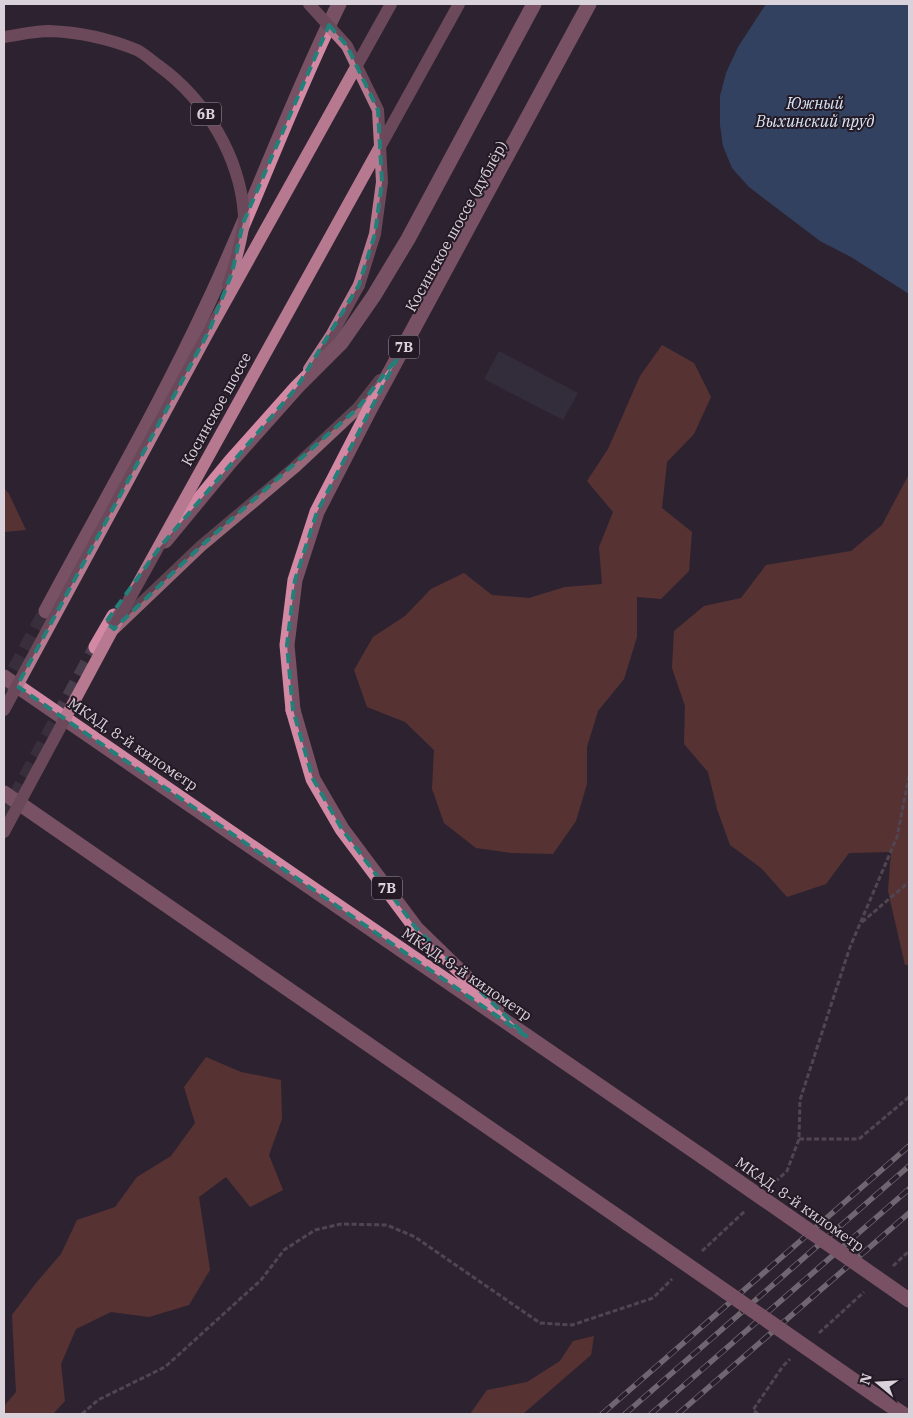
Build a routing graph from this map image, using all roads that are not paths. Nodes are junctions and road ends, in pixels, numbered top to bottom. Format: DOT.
graph roads {
  1 [pos="309,4"];
  2 [pos="339,4"];
  3 [pos="391,4"];
  4 [pos="459,4"];
  5 [pos="534,4"];
  6 [pos="588,4"];
  7 [pos="596,4"];
  8 [pos="4,37"];
  9 [pos="209,331"];
  10 [pos="297,388"];
  11 [pos="46,611"];
  12 [pos="96,647"];
  13 [pos="4,677"];
  14 [pos="4,710"];
  15 [pos="4,795"];
  16 [pos="4,832"];
  17 [pos="526,1036"];
  18 [pos="909,1300"];
  19 [pos="902,1414"];
  1 -- 10 [label="main road, bridge"];
  2 -- 11 [label="highway"];
  3 -- 9 [label="main road, bridge"];
  4 -- 16 [label="main road, Косинское шоссе, bridge"];
  5 -- 10 [label="highway"];
  6 -- 17 [label="highway, 7B, bridge"];
  7 -- 12 [label="main road, Косинское шоссе (дублёр)"];
  8 -- 9 [label="main road, 6B, bridge"];
  9 -- 14 [label="main road, bridge"];
  10 -- 12 [label="highway"];
  13 -- 17 [label="highway, МКАД, 8-й километр"];
  15 -- 19 [label="highway, bridge"];
  17 -- 18 [label="highway, МКАД, 8-й километр, bridge"];
}
